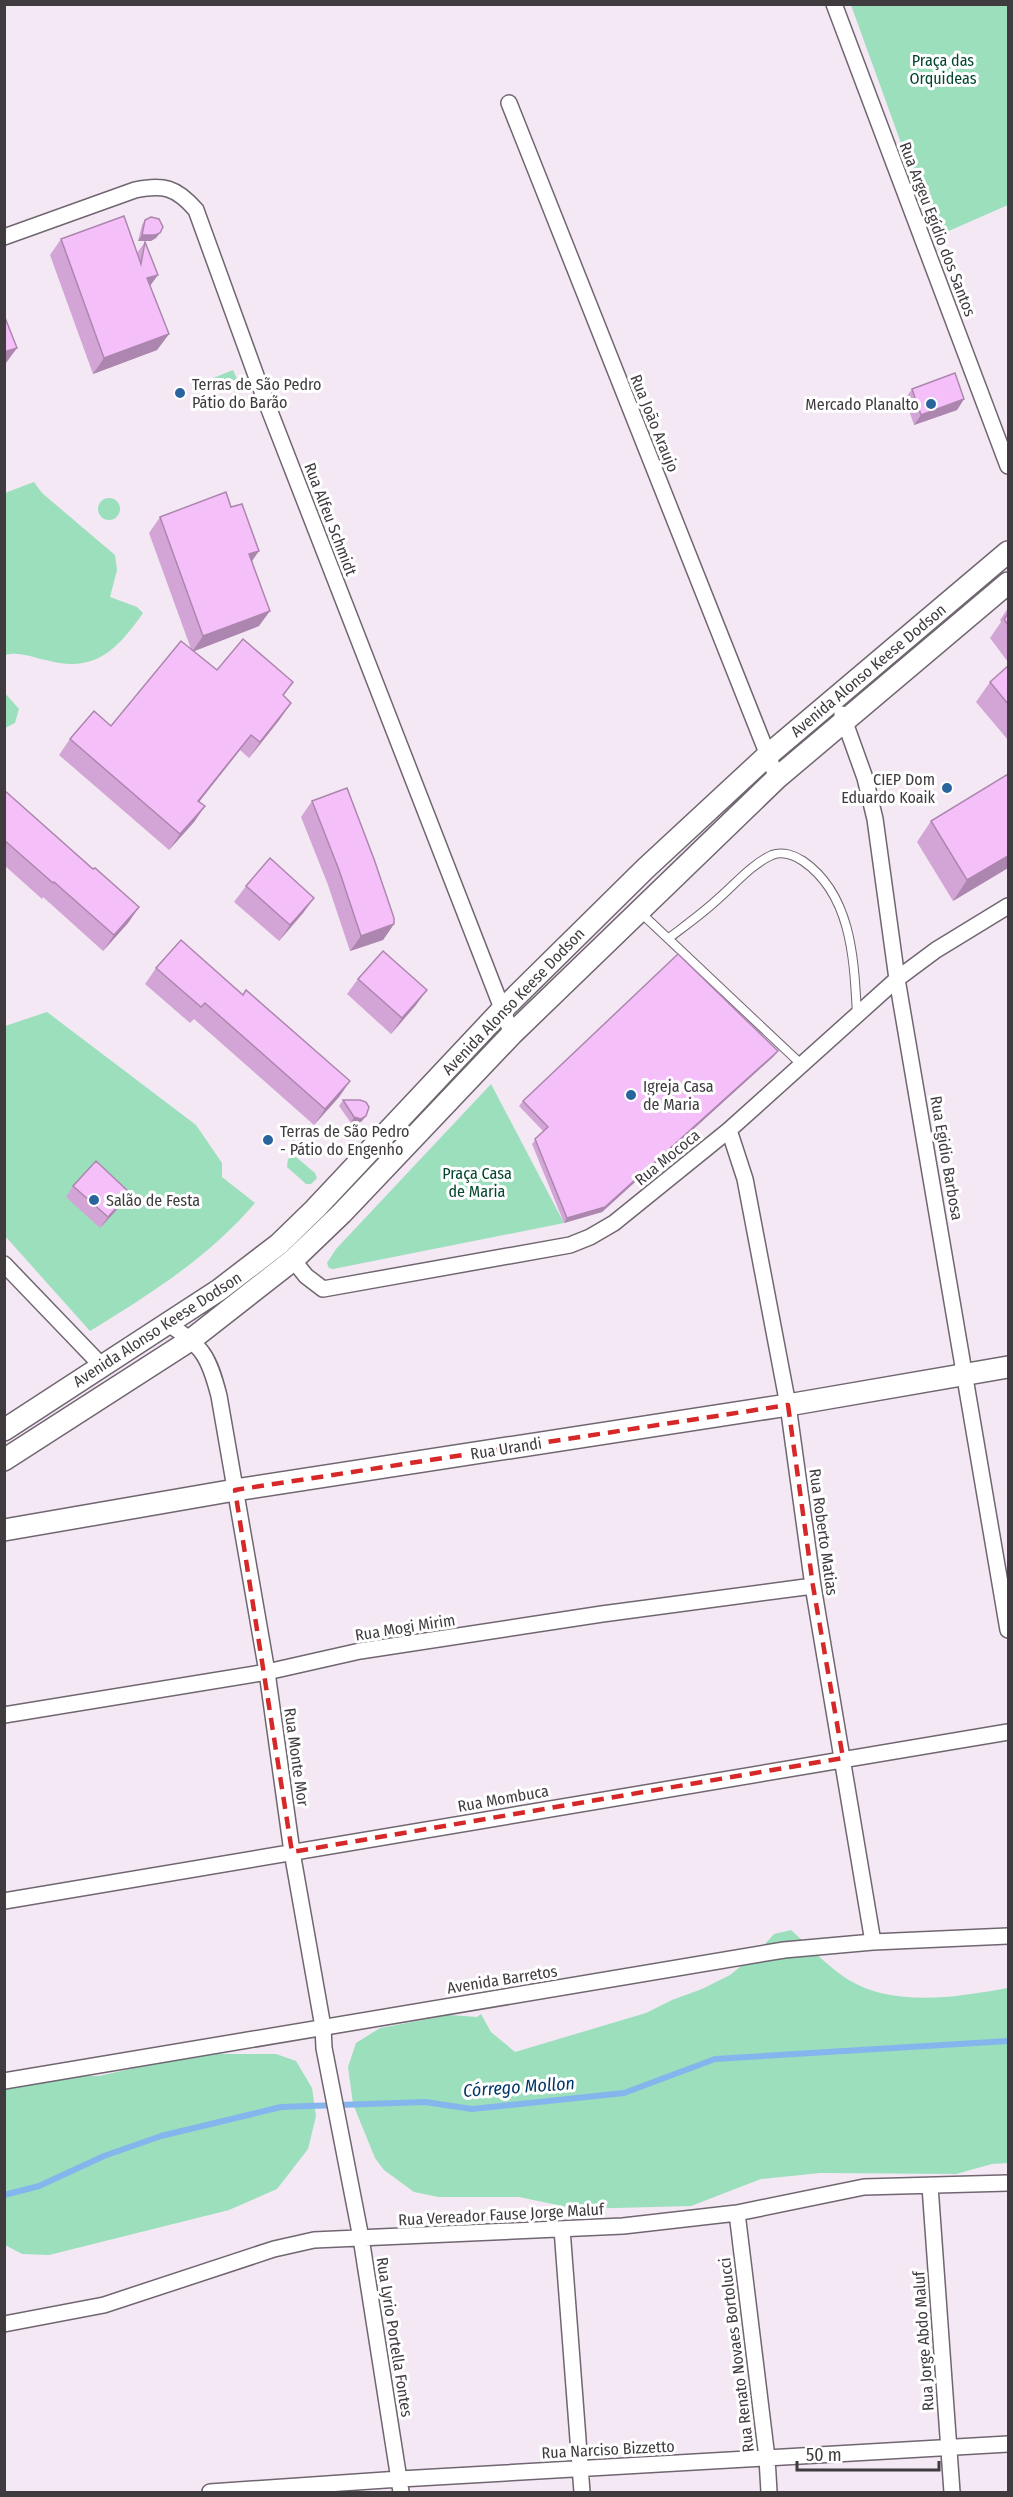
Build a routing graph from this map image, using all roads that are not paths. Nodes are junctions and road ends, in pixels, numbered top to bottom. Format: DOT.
graph roads {
  1 [pos="834,4"];
  2 [pos="509,103"];
  3 [pos="4,237"];
  4 [pos="1008,466"];
  5 [pos="1008,552"];
  6 [pos="1008,583"];
  7 [pos="835,697"];
  8 [pos="844,720"];
  9 [pos="768,755"];
  10 [pos="777,778"];
  11 [pos="1008,906"];
  12 [pos="639,911"];
  13 [pos="669,938"];
  14 [pos="897,979"];
  15 [pos="501,1011"];
  16 [pos="857,1015"];
  17 [pos="512,1035"];
  18 [pos="801,1064"];
  19 [pos="729,1130"];
  20 [pos="294,1260"];
  21 [pos="6,1268"];
  22 [pos="168,1324"];
  23 [pos="192,1339"];
  24 [pos="102,1366"];
  25 [pos="1008,1367"];
  26 [pos="966,1373"];
  27 [pos="788,1405"];
  28 [pos="4,1430"];
  29 [pos="4,1460"];
  30 [pos="235,1490"];
  31 [pos="4,1530"];
  32 [pos="813,1586"];
  33 [pos="1008,1630"];
  34 [pos="267,1672"];
  35 [pos="4,1715"];
  36 [pos="1008,1732"];
  37 [pos="843,1758"];
  38 [pos="292,1852"];
  39 [pos="4,1901"];
  40 [pos="1008,1936"];
  41 [pos="873,1942"];
  42 [pos="322,2027"];
  43 [pos="4,2081"];
  44 [pos="1008,2183"];
  45 [pos="930,2186"];
  46 [pos="352,2187"];
  47 [pos="737,2213"];
  48 [pos="562,2229"];
  49 [pos="361,2238"];
  50 [pos="4,2324"];
  51 [pos="1008,2444"];
  52 [pos="949,2447"];
  53 [pos="767,2458"];
  54 [pos="580,2469"];
  55 [pos="400,2486"];
  56 [pos="215,2492"];
  57 [pos="210,2493"];
  58 [pos="582,2493"];
  59 [pos="769,2493"];
  60 [pos="952,2493"];
  1 -- 4 [label="street, Rua Argeu Egídio dos Santos"];
  2 -- 9 [label="street, Rua João Araujo"];
  3 -- 15 [label="street, Rua Alfeu Schmidt"];
  5 -- 7 [label="street, Avenida Alonso Keese Dodson"];
  6 -- 8 [label="street, Avenida Alonso Keese Dodson"];
  7 -- 8 [label="street, Rua Egidio Barbosa"];
  7 -- 9 [label="street, Avenida Alonso Keese Dodson"];
  8 -- 10 [label="street, Avenida Alonso Keese Dodson"];
  8 -- 14 [label="street, Rua Egidio Barbosa"];
  9 -- 10 [label="street, Rua João Araujo"];
  9 -- 15 [label="street, Avenida Alonso Keese Dodson"];
  10 -- 12 [label="street, Avenida Alonso Keese Dodson"];
  11 -- 14 [label="street, Rua Mococa"];
  12 -- 13 [label="lane"];
  12 -- 17 [label="street, Avenida Alonso Keese Dodson"];
  13 -- 16 [label="lane"];
  13 -- 18 [label="lane"];
  14 -- 16 [label="street, Rua Mococa"];
  14 -- 26 [label="street, Rua Egidio Barbosa"];
  15 -- 17 [label="street, Rua Alfeu Schmidt"];
  15 -- 22 [label="street, Avenida Alonso Keese Dodson"];
  16 -- 18 [label="street, Rua Mococa"];
  17 -- 20 [label="street, Avenida Alonso Keese Dodson"];
  18 -- 19 [label="street, Rua Mococa"];
  19 -- 20 [label="street, Rua Mococa"];
  19 -- 27 [label="street, Rua Roberto Matias"];
  20 -- 23 [label="street, Avenida Alonso Keese Dodson"];
  21 -- 24 [label="street"];
  22 -- 23 [label="street"];
  22 -- 24 [label="street, Avenida Alonso Keese Dodson"];
  23 -- 29 [label="street, Avenida Alonso Keese Dodson"];
  23 -- 30 [label="street, Rua Monte Mor"];
  24 -- 28 [label="street, Avenida Alonso Keese Dodson"];
  25 -- 26 [label="street, Rua Urandi"];
  26 -- 27 [label="street, Rua Urandi"];
  26 -- 33 [label="street, Rua Egidio Barbosa"];
  27 -- 30 [label="street, Rua Urandi"];
  27 -- 32 [label="street, Rua Roberto Matias"];
  30 -- 31 [label="street, Rua Urandi"];
  30 -- 34 [label="street, Rua Monte Mor"];
  32 -- 34 [label="street, Rua Mogi Mirim"];
  32 -- 37 [label="street, Rua Roberto Matias"];
  34 -- 35 [label="street, Rua Mogi Mirim"];
  34 -- 38 [label="street, Rua Monte Mor"];
  36 -- 37 [label="street, Rua Mombuca"];
  37 -- 38 [label="street, Rua Mombuca"];
  37 -- 41 [label="street, Rua Roberto Matias"];
  38 -- 39 [label="street, Rua Mombuca"];
  38 -- 42 [label="street, Rua Monte Mor"];
  40 -- 41 [label="street, Avenida Barretos"];
  41 -- 42 [label="street, Avenida Barretos"];
  42 -- 43 [label="street, Avenida Barretos"];
  42 -- 46 [label="street, Rua Monte Mor"];
  44 -- 45 [label="street, Rua Vereador Fause Jorge Maluf"];
  45 -- 47 [label="street, Rua Vereador Fause Jorge Maluf"];
  45 -- 52 [label="street, Rua Jorge Abdo Maluf"];
  46 -- 49 [label="street, Rua Lyrio Portella Fontes"];
  47 -- 48 [label="street, Rua Vereador Fause Jorge Maluf"];
  47 -- 53 [label="street, Rua Renato Novaes Bortolucci"];
  48 -- 49 [label="street, Rua Vereador Fause Jorge Maluf"];
  48 -- 54 [label="street"];
  49 -- 50 [label="street, Rua Vereador Fause Jorge Maluf"];
  49 -- 55 [label="street, Rua Lyrio Portella Fontes"];
  51 -- 52 [label="street, Rua Narciso Bizzetto"];
  52 -- 53 [label="street, Rua Narciso Bizzetto"];
  52 -- 60 [label="street, Rua Jorge Abdo Maluf"];
  53 -- 54 [label="street, Rua Narciso Bizzetto"];
  53 -- 59 [label="street, Rua Renato Novaes Bortolucci"];
  54 -- 55 [label="street, Rua Narciso Bizzetto"];
  54 -- 58 [label="street"];
  55 -- 56 [label="street, Rua Narciso Bizzetto"];
  56 -- 57 [label="street, Rua Narciso Bizzetto"];
}
